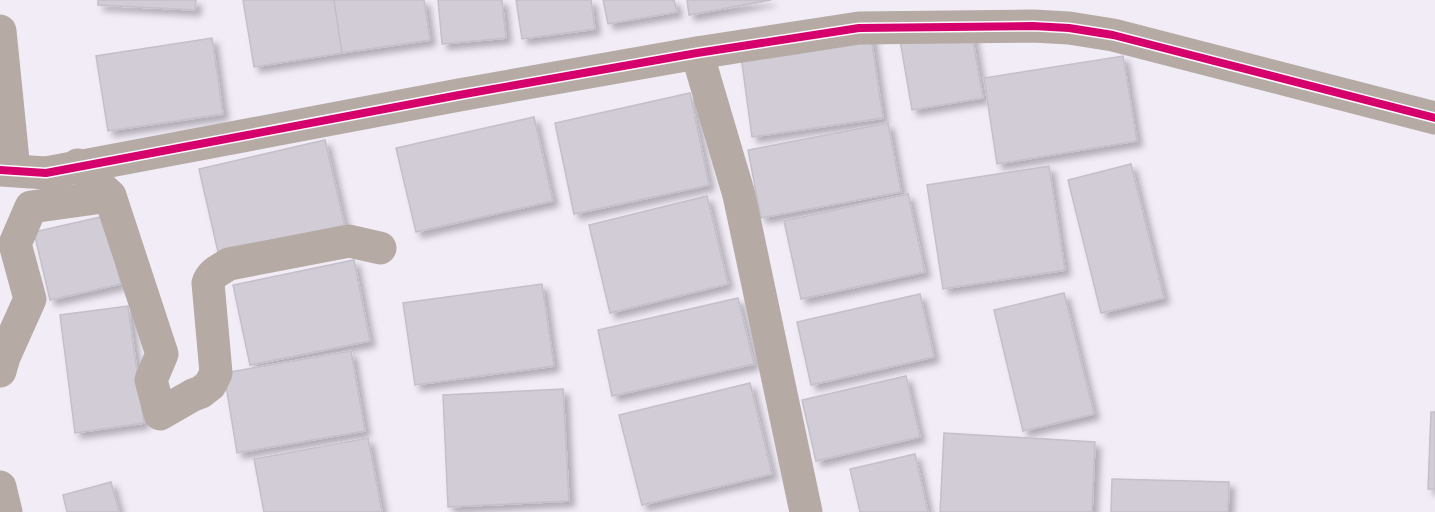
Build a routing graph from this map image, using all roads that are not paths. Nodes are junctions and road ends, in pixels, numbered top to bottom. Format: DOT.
graph roads {
  1 [pos="0,31"];
  2 [pos="697,53"];
  3 [pos="1435,118"];
  4 [pos="78,165"];
  5 [pos="7,170"];
  6 [pos="110,196"];
  7 [pos="380,248"];
  8 [pos="0,371"];
  9 [pos="0,487"];
  10 [pos="6,512"];
  11 [pos="806,512"];
  1 -- 5 [label="street"];
  2 -- 3 [label="street"];
  2 -- 4 [label="street"];
  2 -- 11 [label="street"];
  4 -- 5 [label="street"];
  4 -- 6 [label="street"];
  6 -- 7 [label="street"];
  6 -- 8 [label="street"];
  9 -- 10 [label="street"];
}
